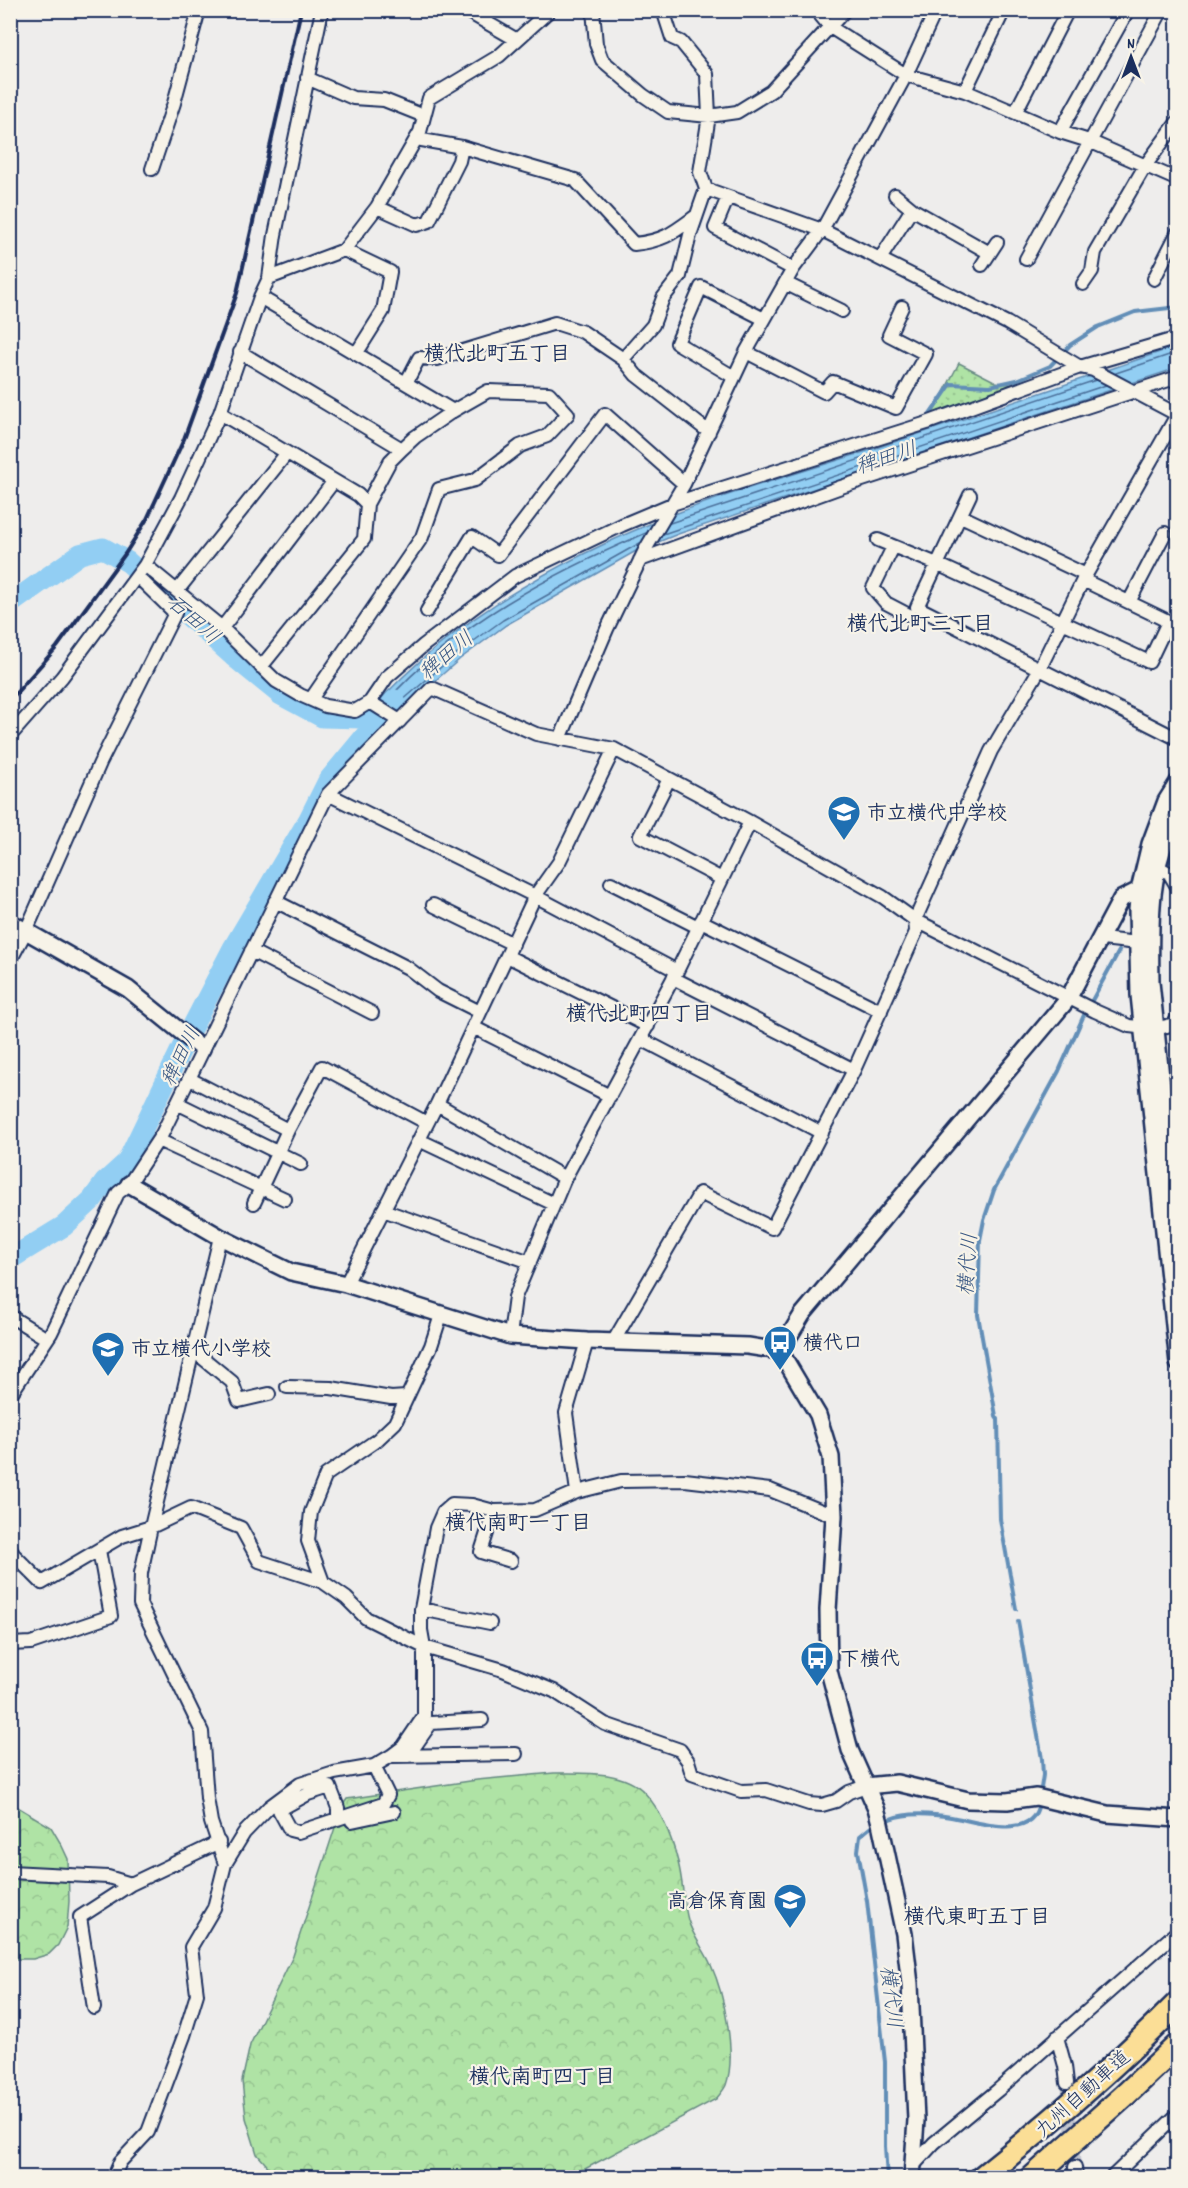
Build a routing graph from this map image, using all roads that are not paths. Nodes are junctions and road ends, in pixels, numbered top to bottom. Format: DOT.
graph roads {
  1 [pos="198,10"];
  2 [pos="322,10"];
  3 [pos="465,10"];
  4 [pos="550,10"];
  5 [pos="593,10"];
  6 [pos="663,10"];
  7 [pos="816,10"];
  8 [pos="845,10"];
  9 [pos="936,10"];
  10 [pos="1004,10"];
  11 [pos="1128,10"];
  12 [pos="1162,10"];
  13 [pos="1067,11"];
  14 [pos="830,27"];
  15 [pos="517,40"];
  16 [pos="906,75"];
  17 [pos="307,78"];
  18 [pos="965,92"];
  19 [pos="1016,111"];
  20 [pos="424,116"];
  21 [pos="709,116"];
  22 [pos="1178,121"];
  23 [pos="1060,132"];
  24 [pos="416,139"];
  25 [pos="1089,141"];
  26 [pos="462,147"];
  27 [pos="1145,166"];
  28 [pos="152,170"];
  29 [pos="1178,180"];
  30 [pos="706,189"];
  31 [pos="895,195"];
  32 [pos="728,197"];
  33 [pos="377,207"];
  34 [pos="912,209"];
  35 [pos="696,216"];
  36 [pos="822,230"];
  37 [pos="1178,232"];
  38 [pos="996,242"];
  39 [pos="344,250"];
  40 [pos="988,252"];
  41 [pos="880,259"];
  42 [pos="1026,259"];
  43 [pos="982,265"];
  44 [pos="793,269"];
  45 [pos="268,278"];
  46 [pos="1154,279"];
  47 [pos="785,283"];
  48 [pos="1083,284"];
  49 [pos="260,297"];
  50 [pos="902,307"];
  51 [pos="842,311"];
  52 [pos="764,319"];
  53 [pos="1178,338"];
  54 [pos="240,352"];
  55 [pos="746,352"];
  56 [pos="356,354"];
  57 [pos="623,359"];
  58 [pos="1087,368"];
  59 [pos="734,377"];
  60 [pos="1178,377"];
  61 [pos="406,383"];
  62 [pos="1133,391"];
  63 [pos="453,411"];
  64 [pos="220,413"];
  65 [pos="1177,415"];
  66 [pos="709,432"];
  67 [pos="402,449"];
  68 [pos="287,453"];
  69 [pos="334,481"];
  70 [pos="684,484"];
  71 [pos="970,495"];
  72 [pos="367,504"];
  73 [pos="670,507"];
  74 [pos="961,516"];
  75 [pos="1165,533"];
  76 [pos="878,540"];
  77 [pos="893,547"];
  78 [pos="642,555"];
  79 [pos="937,564"];
  80 [pos="145,566"];
  81 [pos="137,576"];
  82 [pos="1085,577"];
  83 [pos="177,591"];
  84 [pos="1129,602"];
  85 [pos="427,611"];
  86 [pos="909,615"];
  87 [pos="1062,622"];
  88 [pos="1173,624"];
  89 [pos="222,628"];
  90 [pos="261,667"];
  91 [pos="1039,669"];
  92 [pos="310,699"];
  93 [pos="370,702"];
  94 [pos="400,721"];
  95 [pos="10,736"];
  96 [pos="560,739"];
  97 [pos="1178,739"];
  98 [pos="614,749"];
  99 [pos="669,779"];
  100 [pos="1178,782"];
  101 [pos="328,794"];
  102 [pos="1178,814"];
  103 [pos="750,822"];
  104 [pos="1158,867"];
  105 [pos="722,879"];
  106 [pos="611,884"];
  107 [pos="1178,888"];
  108 [pos="1145,889"];
  109 [pos="535,896"];
  110 [pos="275,901"];
  111 [pos="433,905"];
  112 [pos="915,920"];
  113 [pos="10,922"];
  114 [pos="699,924"];
  115 [pos="26,931"];
  116 [pos="1102,939"];
  117 [pos="1137,943"];
  118 [pos="513,944"];
  119 [pos="250,951"];
  120 [pos="507,956"];
  121 [pos="10,961"];
  122 [pos="675,974"];
  123 [pos="1074,1001"];
  124 [pos="881,1011"];
  125 [pos="480,1012"];
  126 [pos="372,1013"];
  127 [pos="1178,1017"];
  128 [pos="648,1026"];
  129 [pos="473,1027"];
  130 [pos="1149,1028"];
  131 [pos="641,1039"];
  132 [pos="202,1048"];
  133 [pos="854,1070"];
  134 [pos="189,1079"];
  135 [pos="610,1096"];
  136 [pos="177,1103"];
  137 [pos="437,1104"];
  138 [pos="427,1123"];
  139 [pos="1165,1127"];
  140 [pos="288,1130"];
  141 [pos="822,1133"];
  142 [pos="158,1140"];
  143 [pos="419,1140"];
  144 [pos="278,1152"];
  145 [pos="301,1164"];
  146 [pos="565,1178"];
  147 [pos="129,1184"];
  148 [pos="260,1188"];
  149 [pos="285,1199"];
  150 [pos="254,1203"];
  151 [pos="554,1204"];
  152 [pos="383,1210"];
  153 [pos="220,1237"];
  154 [pos="1178,1239"];
  155 [pos="1172,1249"];
  156 [pos="530,1262"];
  157 [pos="346,1284"];
  158 [pos="441,1315"];
  159 [pos="10,1316"];
  160 [pos="510,1336"];
  161 [pos="47,1339"];
  162 [pos="587,1341"];
  163 [pos="613,1342"];
  164 [pos="193,1350"];
  165 [pos="780,1351"];
  166 [pos="1178,1363"];
  167 [pos="287,1387"];
  168 [pos="269,1394"];
  169 [pos="10,1395"];
  170 [pos="406,1397"];
  171 [pos="577,1492"];
  172 [pos="494,1511"];
  173 [pos="834,1516"];
  174 [pos="151,1527"];
  175 [pos="10,1547"];
  176 [pos="99,1550"];
  177 [pos="511,1562"];
  178 [pos="323,1582"];
  179 [pos="421,1609"];
  180 [pos="490,1623"];
  181 [pos="10,1644"];
  182 [pos="424,1647"];
  183 [pos="482,1720"];
  184 [pos="516,1754"];
  185 [pos="391,1756"];
  186 [pos="408,1756"];
  187 [pos="374,1767"];
  188 [pos="866,1786"];
  189 [pos="394,1812"];
  190 [pos="341,1818"];
  191 [pos="1178,1819"];
  192 [pos="219,1842"];
  193 [pos="225,1864"];
  194 [pos="10,1872"];
  195 [pos="131,1884"];
  196 [pos="1178,1931"];
  197 [pos="1176,2005"];
  198 [pos="94,2008"];
  199 [pos="1057,2037"];
  200 [pos="1178,2045"];
  201 [pos="1067,2083"];
  202 [pos="1178,2114"];
  203 [pos="911,2173"];
  204 [pos="113,2178"];
  205 [pos="897,2178"];
  206 [pos="981,2178"];
  207 [pos="1032,2178"];
  208 [pos="1111,2178"];
  1 -- 28 [label="street"];
  2 -- 17 [label="street"];
  3 -- 15 [label="street"];
  4 -- 15 [label="street"];
  5 -- 21 [label="street"];
  6 -- 21 [label="street"];
  7 -- 14 [label="street"];
  8 -- 14 [label="street"];
  9 -- 16 [label="street"];
  10 -- 18 [label="street"];
  11 -- 23 [label="street"];
  12 -- 25 [label="street"];
  13 -- 19 [label="street"];
  14 -- 16 [label="street"];
  14 -- 21 [label="street"];
  15 -- 20 [label="street"];
  16 -- 18 [label="street"];
  16 -- 36 [label="street"];
  17 -- 20 [label="street"];
  17 -- 45 [label="street"];
  18 -- 19 [label="street"];
  19 -- 23 [label="street"];
  20 -- 24 [label="street"];
  21 -- 30 [label="street"];
  22 -- 27 [label="street"];
  23 -- 25 [label="street"];
  24 -- 26 [label="street"];
  24 -- 33 [label="street"];
  25 -- 27 [label="street"];
  25 -- 42 [label="street"];
  26 -- 33 [label="street"];
  26 -- 35 [label="street"];
  27 -- 29 [label="street"];
  27 -- 48 [label="street"];
  30 -- 32 [label="street"];
  30 -- 35 [label="street"];
  31 -- 34 [label="street"];
  32 -- 36 [label="street"];
  32 -- 44 [label="street"];
  33 -- 39 [label="street"];
  34 -- 40 [label="street"];
  34 -- 41 [label="street"];
  35 -- 57 [label="street"];
  36 -- 41 [label="street"];
  36 -- 44 [label="street"];
  37 -- 46 [label="street"];
  38 -- 40 [label="street"];
  39 -- 45 [label="street"];
  39 -- 56 [label="street"];
  40 -- 43 [label="street"];
  41 -- 58 [label="street"];
  44 -- 47 [label="street"];
  45 -- 49 [label="street"];
  47 -- 51 [label="street"];
  47 -- 52 [label="street"];
  49 -- 54 [label="street"];
  49 -- 56 [label="street"];
  50 -- 55 [label="street"];
  52 -- 55 [label="street"];
  52 -- 59 [label="street"];
  53 -- 58 [label="street"];
  54 -- 64 [label="street"];
  54 -- 67 [label="street"];
  55 -- 59 [label="street"];
  56 -- 61 [label="street"];
  57 -- 61 [label="street"];
  57 -- 66 [label="street"];
  58 -- 62 [label="street"];
  58 -- 73 [label="street"];
  59 -- 66 [label="street"];
  60 -- 62 [label="street"];
  61 -- 63 [label="street"];
  62 -- 65 [label="street"];
  62 -- 78 [label="street"];
  63 -- 67 [label="street"];
  63 -- 92 [label="street"];
  64 -- 68 [label="street"];
  64 -- 80 [label="street"];
  65 -- 82 [label="street"];
  66 -- 70 [label="street"];
  67 -- 72 [label="street"];
  68 -- 69 [label="street"];
  68 -- 83 [label="street"];
  69 -- 72 [label="street"];
  69 -- 89 [label="street"];
  70 -- 73 [label="street"];
  70 -- 85 [label="street"];
  71 -- 74 [label="street"];
  72 -- 90 [label="street"];
  73 -- 78 [label="street"];
  73 -- 93 [label="street"];
  74 -- 79 [label="street"];
  74 -- 82 [label="street"];
  75 -- 84 [label="street"];
  76 -- 77 [label="street"];
  77 -- 79 [label="street"];
  77 -- 86 [label="street"];
  78 -- 96 [label="street"];
  79 -- 87 [label="street"];
  79 -- 91 [label="street"];
  80 -- 81 [label="street"];
  80 -- 83 [label="street"];
  81 -- 95 [label="street"];
  81 -- 115 [label="street"];
  82 -- 84 [label="street"];
  82 -- 87 [label="street"];
  83 -- 89 [label="street"];
  84 -- 88 [label="street"];
  87 -- 88 [label="street"];
  87 -- 91 [label="street"];
  89 -- 90 [label="street"];
  90 -- 92 [label="street"];
  91 -- 97 [label="street"];
  91 -- 112 [label="street"];
  92 -- 93 [label="street"];
  93 -- 94 [label="street"];
  94 -- 96 [label="street"];
  94 -- 101 [label="street"];
  96 -- 98 [label="street"];
  98 -- 99 [label="street"];
  98 -- 109 [label="street"];
  99 -- 103 [label="street"];
  99 -- 105 [label="street"];
  100 -- 108 [label="street"];
  101 -- 109 [label="street"];
  101 -- 110 [label="street"];
  102 -- 104 [label="street"];
  103 -- 105 [label="street"];
  103 -- 112 [label="street"];
  104 -- 107 [label="street"];
  104 -- 108 [label="street"];
  105 -- 114 [label="street"];
  106 -- 114 [label="street"];
  108 -- 116 [label="street"];
  108 -- 117 [label="street"];
  108 -- 130 [label="street"];
  109 -- 118 [label="street"];
  109 -- 122 [label="street"];
  110 -- 119 [label="street"];
  110 -- 125 [label="street"];
  111 -- 118 [label="street"];
  112 -- 123 [label="street"];
  112 -- 124 [label="street"];
  113 -- 115 [label="street"];
  114 -- 122 [label="street"];
  114 -- 124 [label="street"];
  115 -- 121 [label="street"];
  115 -- 132 [label="street"];
  116 -- 117 [label="street"];
  116 -- 123 [label="street"];
  117 -- 130 [label="street"];
  118 -- 120 [label="street"];
  119 -- 126 [label="street"];
  119 -- 132 [label="street"];
  120 -- 125 [label="street"];
  120 -- 128 [label="street"];
  122 -- 128 [label="street"];
  122 -- 133 [label="street"];
  123 -- 130 [label="street"];
  123 -- 165 [label="street"];
  124 -- 133 [label="street"];
  125 -- 129 [label="street"];
  127 -- 130 [label="street"];
  128 -- 131 [label="street"];
  129 -- 135 [label="street"];
  129 -- 137 [label="street"];
  130 -- 139 [label="street"];
  131 -- 135 [label="street"];
  131 -- 141 [label="street"];
  132 -- 134 [label="street"];
  133 -- 141 [label="street"];
  134 -- 136 [label="street"];
  134 -- 140 [label="street"];
  135 -- 146 [label="street"];
  136 -- 142 [label="street"];
  136 -- 144 [label="street"];
  137 -- 138 [label="street"];
  137 -- 146 [label="street"];
  138 -- 140 [label="street"];
  138 -- 143 [label="street"];
  139 -- 154 [label="street"];
  139 -- 155 [label="street"];
  140 -- 144 [label="street"];
  141 -- 163 [label="street"];
  142 -- 147 [label="street"];
  142 -- 148 [label="street"];
  143 -- 151 [label="street"];
  143 -- 152 [label="street"];
  144 -- 145 [label="street"];
  144 -- 148 [label="street"];
  146 -- 151 [label="street"];
  147 -- 153 [label="street"];
  147 -- 161 [label="street"];
  148 -- 149 [label="street"];
  148 -- 150 [label="street"];
  151 -- 156 [label="street"];
  152 -- 156 [label="street"];
  152 -- 157 [label="street"];
  153 -- 157 [label="street"];
  153 -- 164 [label="street"];
  155 -- 166 [label="street"];
  156 -- 160 [label="street"];
  157 -- 158 [label="street"];
  158 -- 160 [label="street"];
  158 -- 170 [label="street"];
  159 -- 161 [label="street"];
  160 -- 162 [label="street"];
  161 -- 169 [label="street"];
  162 -- 163 [label="street"];
  162 -- 171 [label="street"];
  163 -- 165 [label="street"];
  164 -- 168 [label="street"];
  164 -- 174 [label="street"];
  165 -- 173 [label="street"];
  167 -- 170 [label="street"];
  170 -- 178 [label="street"];
  171 -- 172 [label="street"];
  171 -- 173 [label="street"];
  172 -- 177 [label="street"];
  172 -- 179 [label="street"];
  173 -- 188 [label="street"];
  174 -- 176 [label="street"];
  174 -- 178 [label="street"];
  174 -- 192 [label="street"];
  175 -- 176 [label="street"];
  176 -- 181 [label="street"];
  178 -- 182 [label="street"];
  179 -- 180 [label="street"];
  179 -- 182 [label="street"];
  182 -- 185 [label="street"];
  182 -- 188 [label="street"];
  183 -- 186 [label="street"];
  184 -- 186 [label="street"];
  185 -- 186 [label="street"];
  185 -- 187 [label="street"];
  187 -- 190 [label="street"];
  187 -- 193 [label="street"];
  188 -- 191 [label="street"];
  188 -- 203 [label="street"];
  189 -- 190 [label="street"];
  190 -- 190 [label="street"];
  192 -- 193 [label="street"];
  192 -- 195 [label="street"];
  193 -- 204 [label="street"];
  194 -- 195 [label="street"];
  195 -- 198 [label="street"];
  196 -- 199 [label="street"];
  197 -- 206 [label="highway, 九州自動車道"];
  199 -- 201 [label="street"];
  199 -- 203 [label="street"];
  200 -- 207 [label="highway, 九州自動車道"];
  202 -- 208 [label="street"];
  203 -- 205 [label="street"];
}
